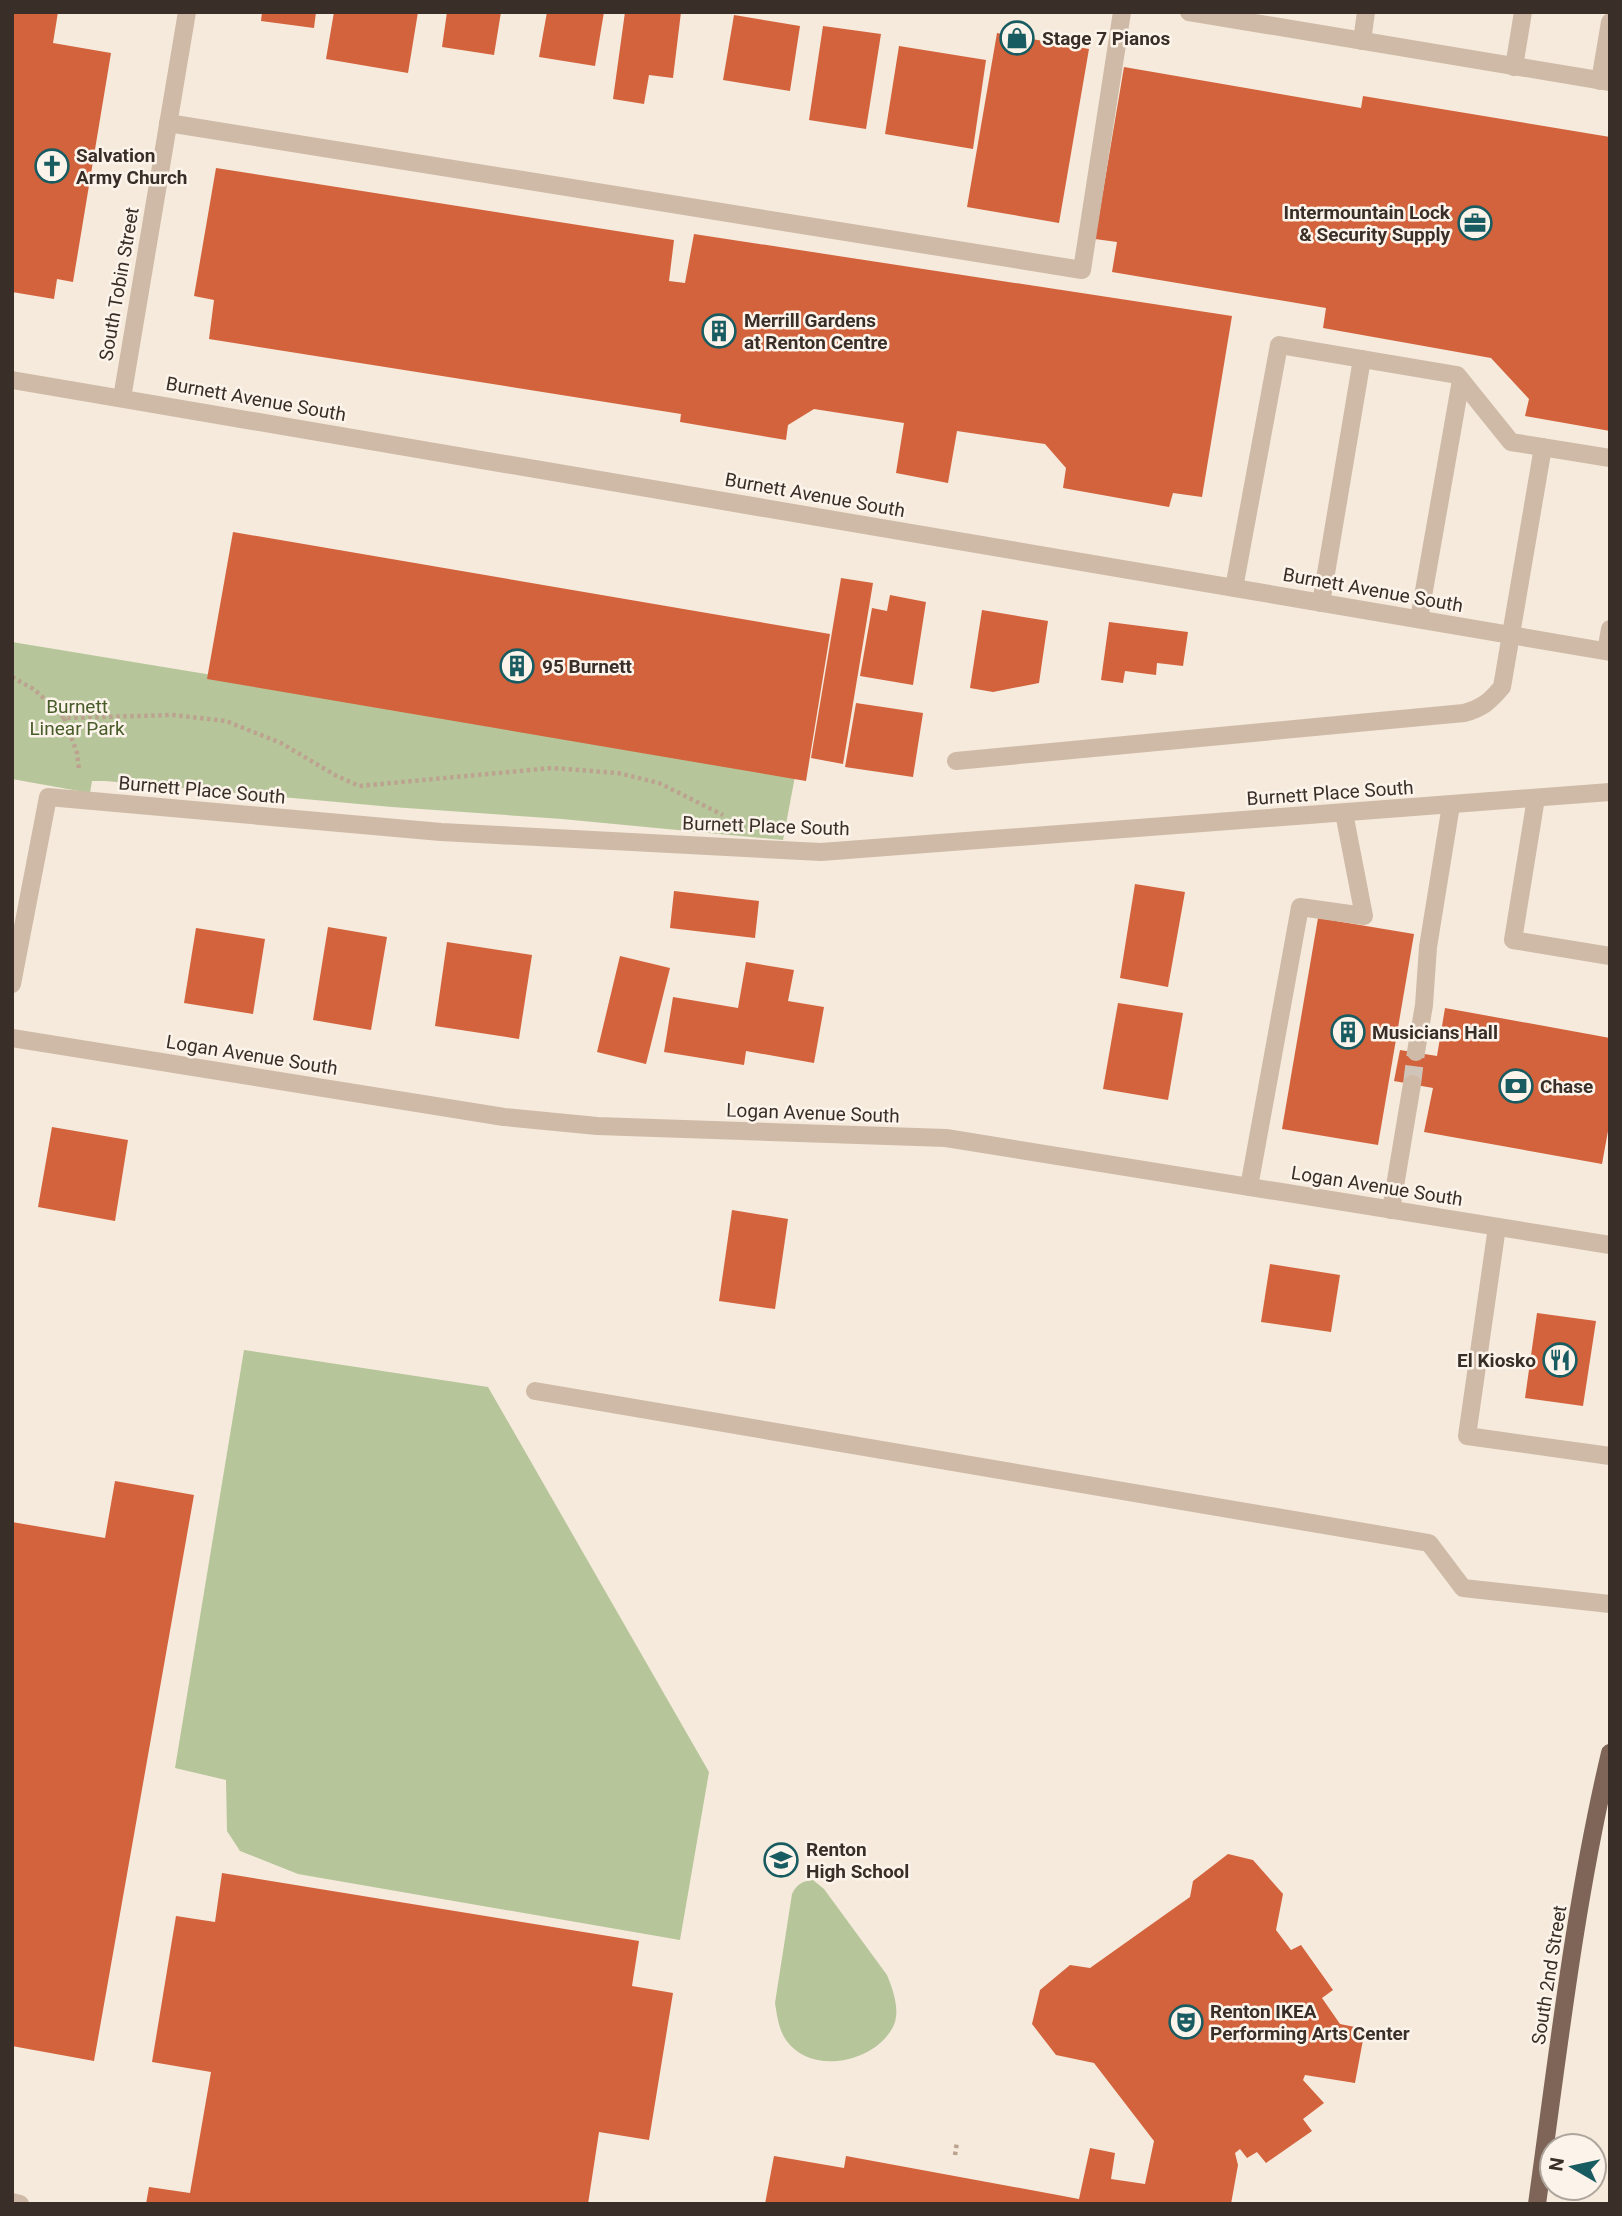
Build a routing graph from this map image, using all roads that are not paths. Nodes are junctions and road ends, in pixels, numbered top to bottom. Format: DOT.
graph roads {
  1 [pos="187,12"];
  2 [pos="1122,12"];
  3 [pos="1189,12"];
  4 [pos="1366,12"];
  5 [pos="1523,12"];
  6 [pos="1610,22"];
  7 [pos="1362,41"];
  8 [pos="1514,66"];
  9 [pos="1605,81"];
  10 [pos="168,123"];
  11 [pos="1362,359"];
  12 [pos="12,380"];
  13 [pos="1461,380"];
  14 [pos="122,398"];
  15 [pos="1543,447"];
  16 [pos="1610,458"];
  17 [pos="1234,588"];
  18 [pos="1321,603"];
  19 [pos="1419,619"];
  20 [pos="1610,629"];
  21 [pos="1511,635"];
  22 [pos="1608,651"];
  23 [pos="956,761"];
  24 [pos="1610,792"];
  25 [pos="1536,798"];
  26 [pos="1451,805"];
  27 [pos="1344,813"];
  28 [pos="1610,956"];
  29 [pos="12,984"];
  30 [pos="12,1038"];
  31 [pos="1416,1052"];
  32 [pos="1412,1084"];
  33 [pos="1249,1187"];
  34 [pos="1391,1210"];
  35 [pos="1497,1227"];
  36 [pos="1610,1245"];
  37 [pos="536,1391"];
  38 [pos="1610,1456"];
  39 [pos="1610,1604"];
  40 [pos="1610,1753"];
  41 [pos="12,2202"];
  42 [pos="20,2204"];
  43 [pos="1537,2204"];
  1 -- 10 [label="street, South Tobin Street"];
  2 -- 10 [label="street"];
  3 -- 7 [label="street"];
  4 -- 7 [label="street"];
  5 -- 8 [label="street"];
  6 -- 9 [label="street"];
  7 -- 8 [label="street"];
  8 -- 9 [label="street"];
  10 -- 14 [label="street, South Tobin Street"];
  11 -- 13 [label="street"];
  11 -- 17 [label="street"];
  11 -- 18 [label="street"];
  12 -- 14 [label="street, Burnett Avenue South"];
  13 -- 15 [label="street"];
  13 -- 19 [label="street"];
  14 -- 17 [label="street, Burnett Avenue South"];
  15 -- 16 [label="street"];
  15 -- 21 [label="street"];
  17 -- 18 [label="street, Burnett Avenue South"];
  18 -- 19 [label="street, Burnett Avenue South"];
  19 -- 21 [label="street, Burnett Avenue South"];
  20 -- 22 [label="street"];
  21 -- 22 [label="street, Burnett Avenue South"];
  21 -- 23 [label="street"];
  24 -- 25 [label="street, Burnett Place South"];
  25 -- 26 [label="street, Burnett Place South"];
  25 -- 28 [label="street"];
  26 -- 27 [label="street, Burnett Place South"];
  26 -- 31 [label="street"];
  27 -- 29 [label="street, Burnett Place South"];
  27 -- 33 [label="street"];
  30 -- 33 [label="street, Logan Avenue South"];
  32 -- 34 [label="street"];
  33 -- 34 [label="street, Logan Avenue South"];
  34 -- 35 [label="street, Logan Avenue South"];
  35 -- 36 [label="street, Logan Avenue South"];
  35 -- 38 [label="street"];
  37 -- 39 [label="street"];
  40 -- 43 [label="main road, South 2nd Street"];
  41 -- 42 [label="street"];
}
